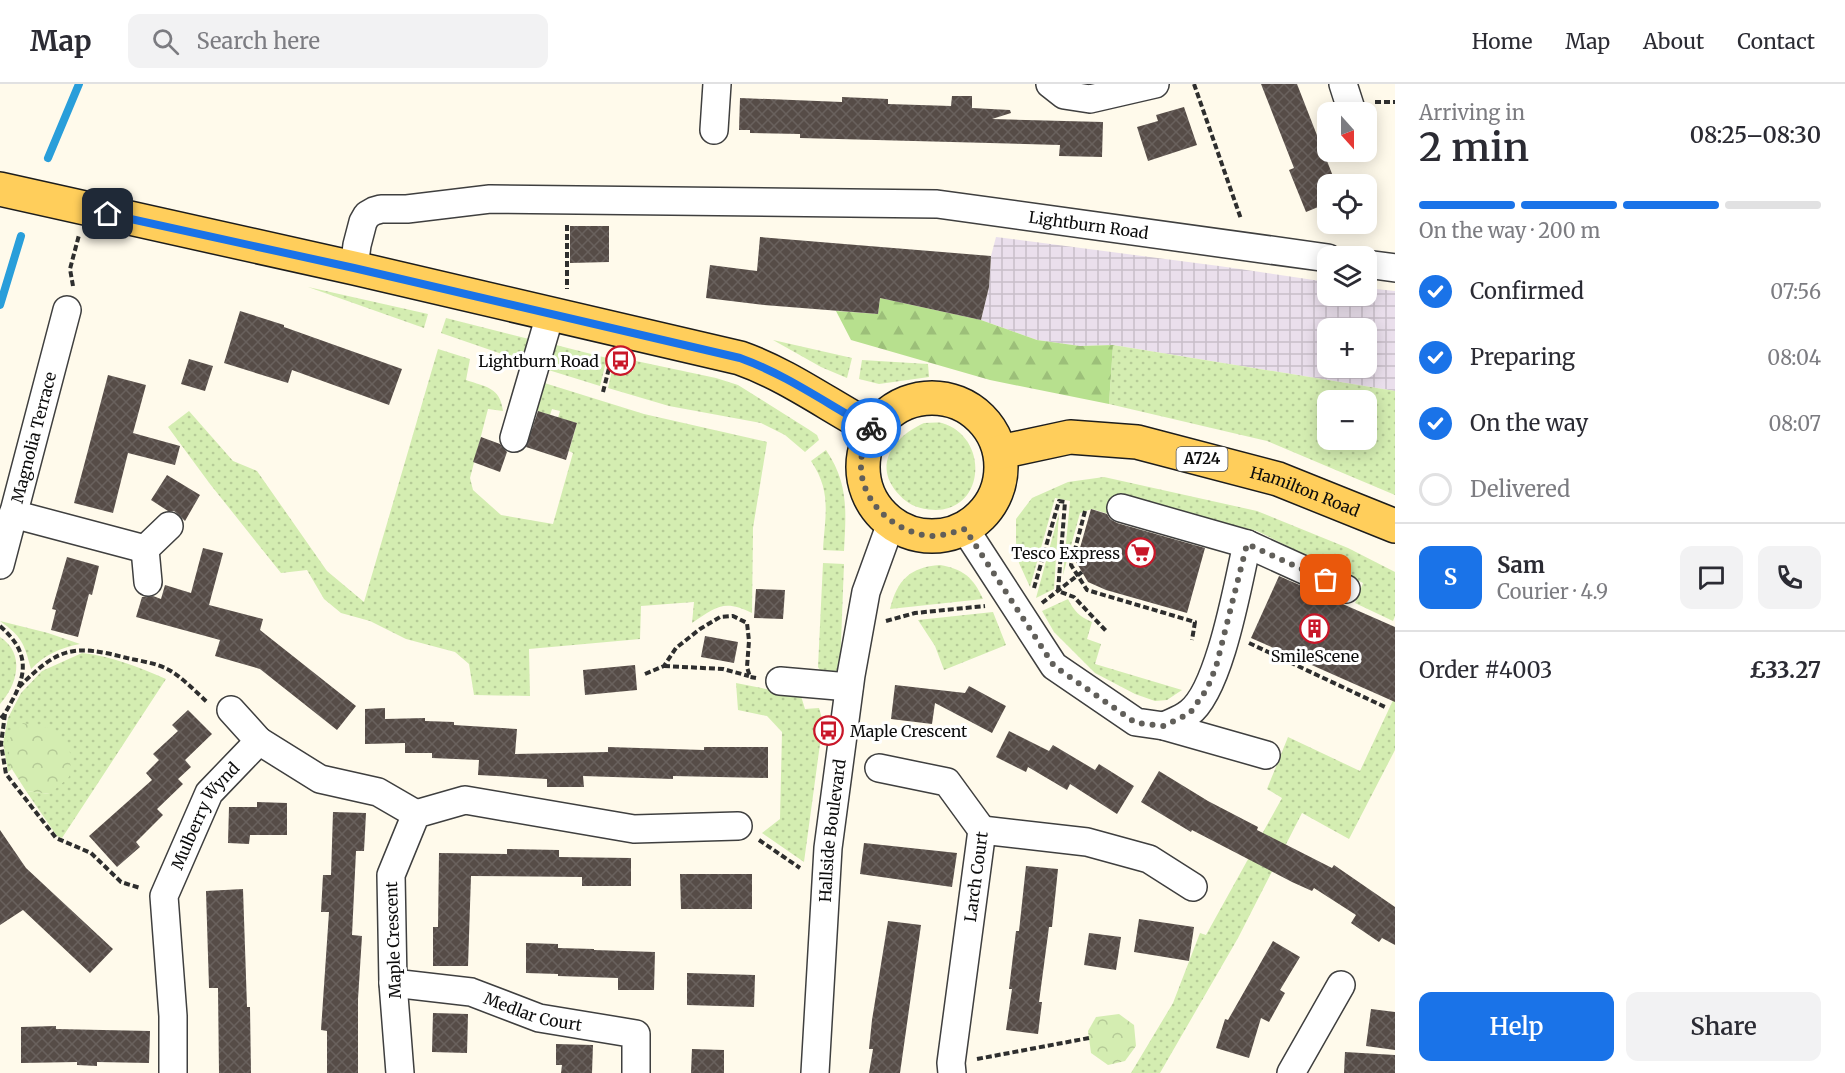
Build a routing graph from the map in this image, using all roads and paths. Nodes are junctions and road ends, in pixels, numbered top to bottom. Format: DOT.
graph roads {
  1 [pos="717,84"];
  2 [pos="1050,84"];
  3 [pos="1155,84"];
  4 [pos="1194,84"];
  5 [pos="1343,84"];
  6 [pos="1349,102"];
  7 [pos="714,130"];
  8 [pos="0,189"];
  9 [pos="567,200"];
  10 [pos="86,209"];
  11 [pos="1251,247"];
  12 [pos="1317,256"];
  13 [pos="1377,266"];
  14 [pos="354,268"];
  15 [pos="1395,268"];
  16 [pos="67,310"];
  17 [pos="559,317"];
  18 [pos="610,364"];
  19 [pos="603,392"];
  20 [pos="873,429"];
  21 [pos="514,438"];
  22 [pos="1000,452"];
  23 [pos="1121,508"];
  24 [pos="1085,511"];
  25 [pos="13,514"];
  26 [pos="891,523"];
  27 [pos="168,526"];
  28 [pos="1395,526"];
  29 [pos="965,529"];
  30 [pos="1247,544"];
  31 [pos="145,549"];
  32 [pos="0,565"];
  33 [pos="1080,574"];
  34 [pos="148,582"];
  35 [pos="1346,589"];
  36 [pos="1058,591"];
  37 [pos="1033,592"];
  38 [pos="1042,603"];
  39 [pos="992,605"];
  40 [pos="883,622"];
  41 [pos="0,626"];
  42 [pos="1107,632"];
  43 [pos="1240,639"];
  44 [pos="1192,640"];
  45 [pos="664,666"];
  46 [pos="645,674"];
  47 [pos="750,677"];
  48 [pos="780,681"];
  49 [pos="19,687"];
  50 [pos="849,687"];
  51 [pos="1385,707"];
  52 [pos="231,711"];
  53 [pos="5,714"];
  54 [pos="0,719"];
  55 [pos="1164,726"];
  56 [pos="259,741"];
  57 [pos="1266,755"];
  58 [pos="879,768"];
  59 [pos="416,814"];
  60 [pos="738,826"];
  61 [pos="982,830"];
  62 [pos="806,871"];
  63 [pos="1193,887"];
  64 [pos="164,896"];
  65 [pos="393,983"];
  66 [pos="1341,985"];
  67 [pos="1089,1038"];
  68 [pos="952,1068"];
  69 [pos="173,1073"];
  70 [pos="400,1073"];
  71 [pos="636,1073"];
  72 [pos="815,1073"];
  73 [pos="1291,1073"];
  1 -- 7 [label="street"];
  2 -- 3 [label="street"];
  4 -- 11 [label="path"];
  5 -- 6 [label="street"];
  8 -- 10 [label="main road"];
  9 -- 11 [label="street, Lightburn Road"];
  9 -- 14 [label="street, Lightburn Road"];
  9 -- 17 [label="path"];
  10 -- 14 [label="main road"];
  10 -- 16 [label="path"];
  11 -- 12 [label="street, Lightburn Road"];
  13 -- 15 [label="street"];
  14 -- 17 [label="main road"];
  16 -- 25 [label="street, Magnolia Terrace"];
  17 -- 20 [label="main road"];
  17 -- 21 [label="street"];
  18 -- 19 [label="path"];
  20 -- 22 [label="main road"];
  20 -- 26 [label="main road"];
  22 -- 28 [label="main road, Hamilton Road / A724"];
  22 -- 29 [label="main road"];
  23 -- 30 [label="street"];
  24 -- 33 [label="path"];
  25 -- 31 [label="street"];
  25 -- 32 [label="street, Magnolia Terrace"];
  26 -- 29 [label="main road"];
  26 -- 50 [label="street, Hallside Boulevard"];
  27 -- 31 [label="street"];
  29 -- 55 [label="street"];
  30 -- 35 [label="street"];
  30 -- 55 [label="street"];
  31 -- 34 [label="street"];
  33 -- 36 [label="path"];
  33 -- 44 [label="path"];
  36 -- 37 [label="path"];
  36 -- 38 [label="path"];
  36 -- 42 [label="path"];
  39 -- 40 [label="path"];
  41 -- 49 [label="path"];
  43 -- 51 [label="path"];
  45 -- 46 [label="path"];
  45 -- 47 [label="path"];
  45 -- 47 [label="path"];
  47 -- 48 [label="path"];
  48 -- 50 [label="street"];
  49 -- 52 [label="path"];
  49 -- 53 [label="path"];
  50 -- 72 [label="street, Hallside Boulevard"];
  52 -- 56 [label="street"];
  53 -- 54 [label="path"];
  53 -- 64 [label="path"];
  55 -- 57 [label="street"];
  56 -- 59 [label="street"];
  56 -- 64 [label="street, Mulberry Wynd"];
  58 -- 61 [label="street"];
  59 -- 60 [label="street"];
  59 -- 65 [label="street, Maple Crescent"];
  60 -- 62 [label="path"];
  61 -- 63 [label="street, Larch Court"];
  61 -- 68 [label="street, Larch Court"];
  64 -- 69 [label="street, Mulberry Wynd"];
  65 -- 70 [label="street, Maple Crescent"];
  65 -- 71 [label="street, Medlar Court"];
  66 -- 73 [label="street"];
  67 -- 68 [label="path"];
}
